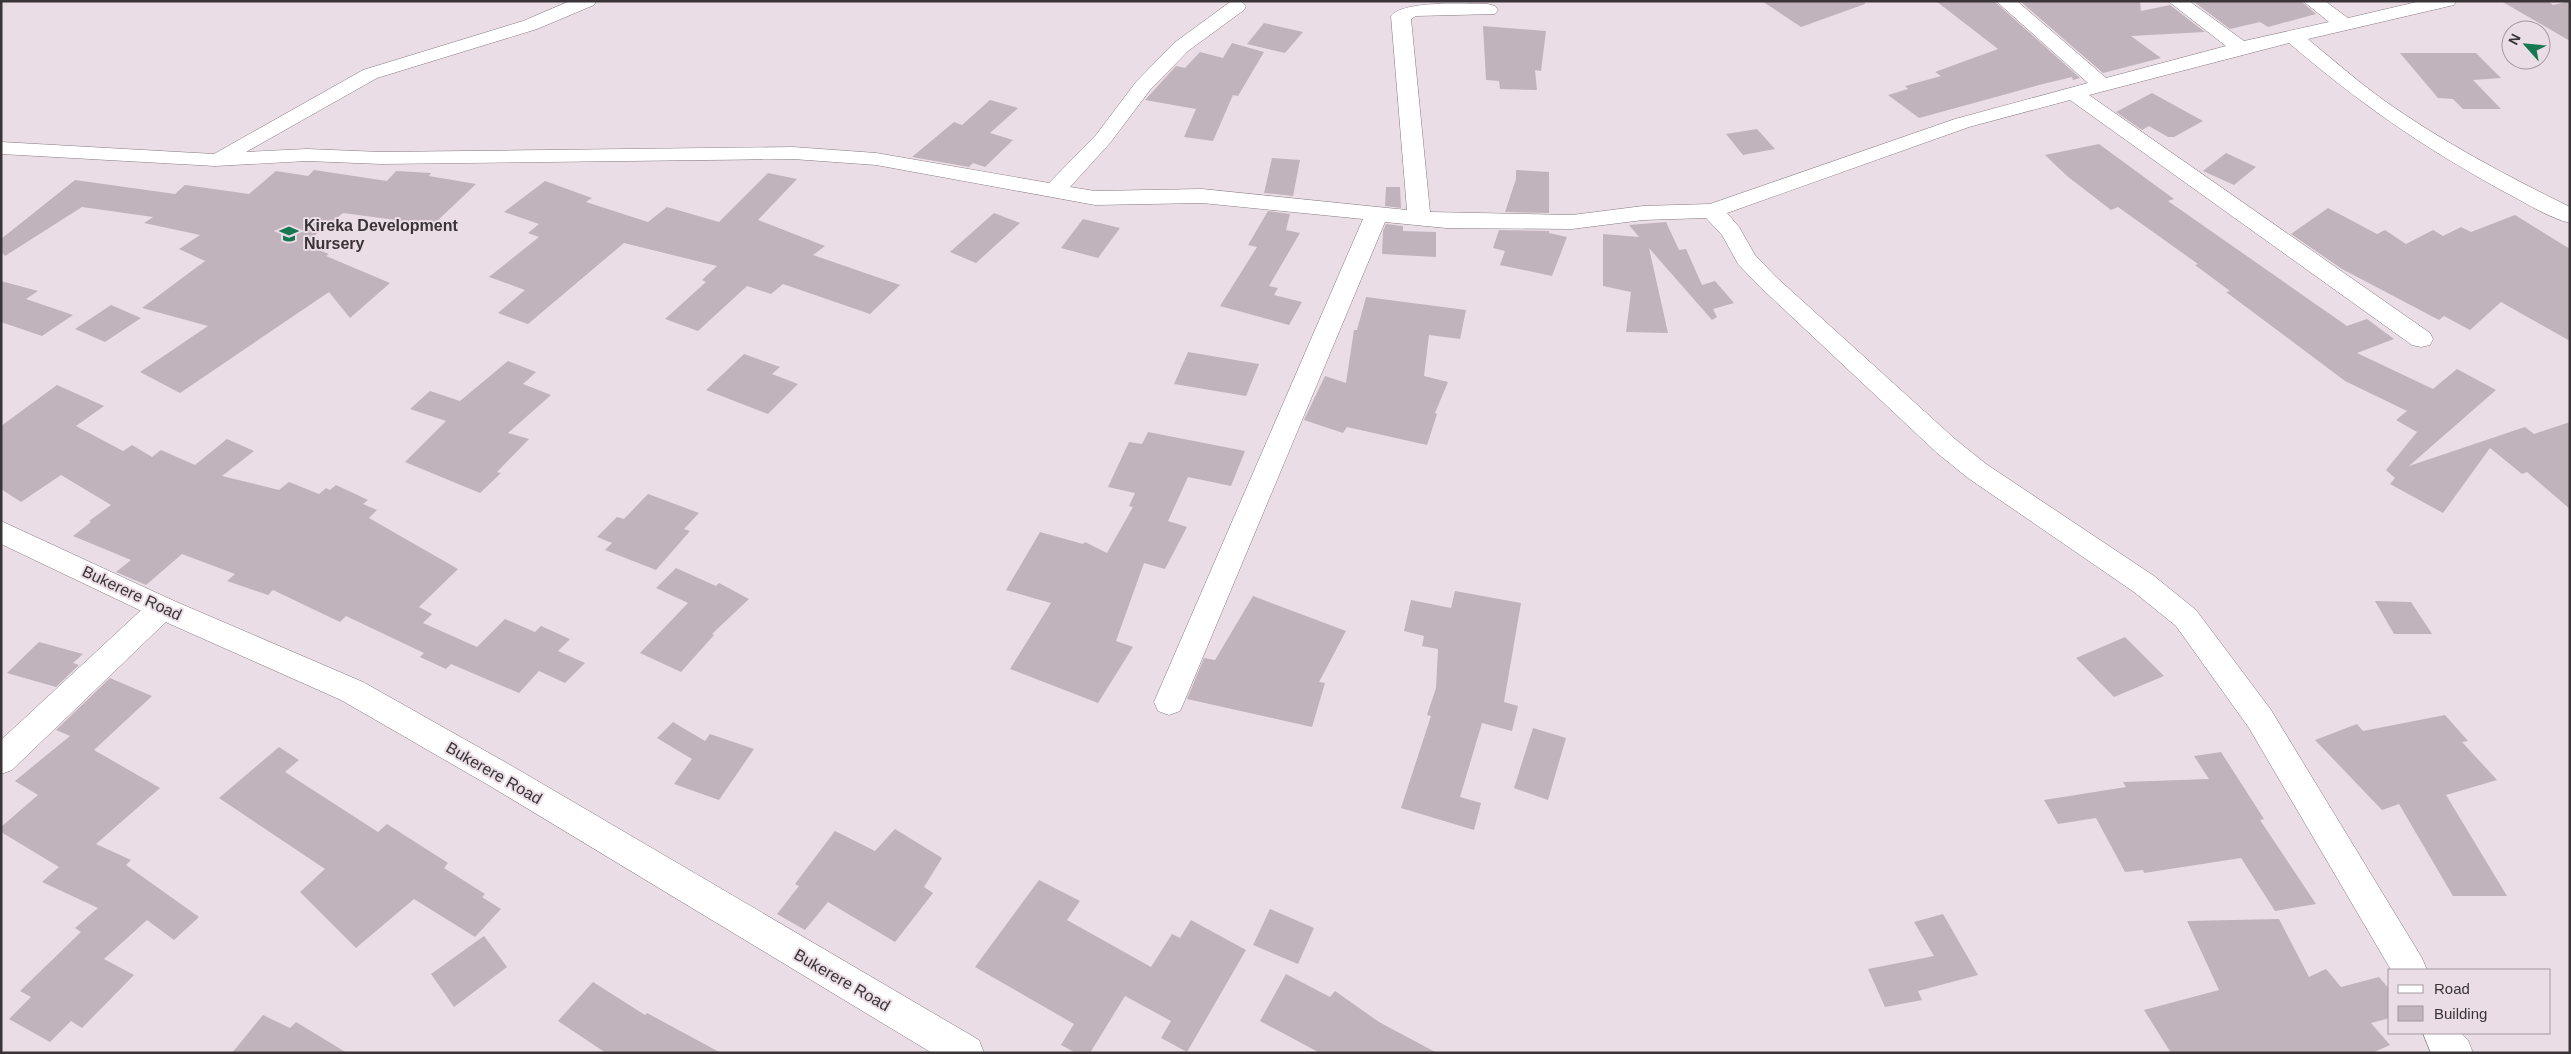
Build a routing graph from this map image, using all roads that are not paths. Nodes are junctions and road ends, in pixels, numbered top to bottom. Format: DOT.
graph roads {
  1 [pos="588,1"];
  2 [pos="2005,1"];
  3 [pos="2177,1"];
  4 [pos="2312,1"];
  5 [pos="2447,1"];
  6 [pos="1237,6"];
  7 [pos="1488,10"];
  8 [pos="2346,25"];
  9 [pos="2294,37"];
  10 [pos="2241,48"];
  11 [pos="2103,86"];
  12 [pos="2074,94"];
  13 [pos="1,148"];
  14 [pos="215,160"];
  15 [pos="1054,191"];
  16 [pos="1712,211"];
  17 [pos="1377,214"];
  18 [pos="2570,216"];
  19 [pos="1419,218"];
  20 [pos="2421,339"];
  21 [pos="1,532"];
  22 [pos="162,608"];
  23 [pos="1169,702"];
  24 [pos="1,760"];
  25 [pos="2409,969"];
  26 [pos="2441,1034"];
  27 [pos="966,1053"];
  28 [pos="2455,1053"];
  1 -- 14 [label="street"];
  2 -- 11 [label="street"];
  3 -- 10 [label="street"];
  4 -- 8 [label="street"];
  5 -- 8 [label="street"];
  6 -- 15 [label="street"];
  7 -- 19 [label="street"];
  8 -- 9 [label="street"];
  9 -- 10 [label="street"];
  9 -- 18 [label="street"];
  10 -- 11 [label="street"];
  11 -- 12 [label="street"];
  12 -- 16 [label="street"];
  12 -- 20 [label="street"];
  13 -- 14 [label="street"];
  14 -- 15 [label="street"];
  15 -- 17 [label="street"];
  16 -- 19 [label="street"];
  16 -- 25 [label="street"];
  17 -- 19 [label="street"];
  17 -- 23 [label="street"];
  21 -- 22 [label="street, Bukerere Road"];
  22 -- 24 [label="street"];
  22 -- 27 [label="street, Bukerere Road"];
  26 -- 28 [label="street"];
}
